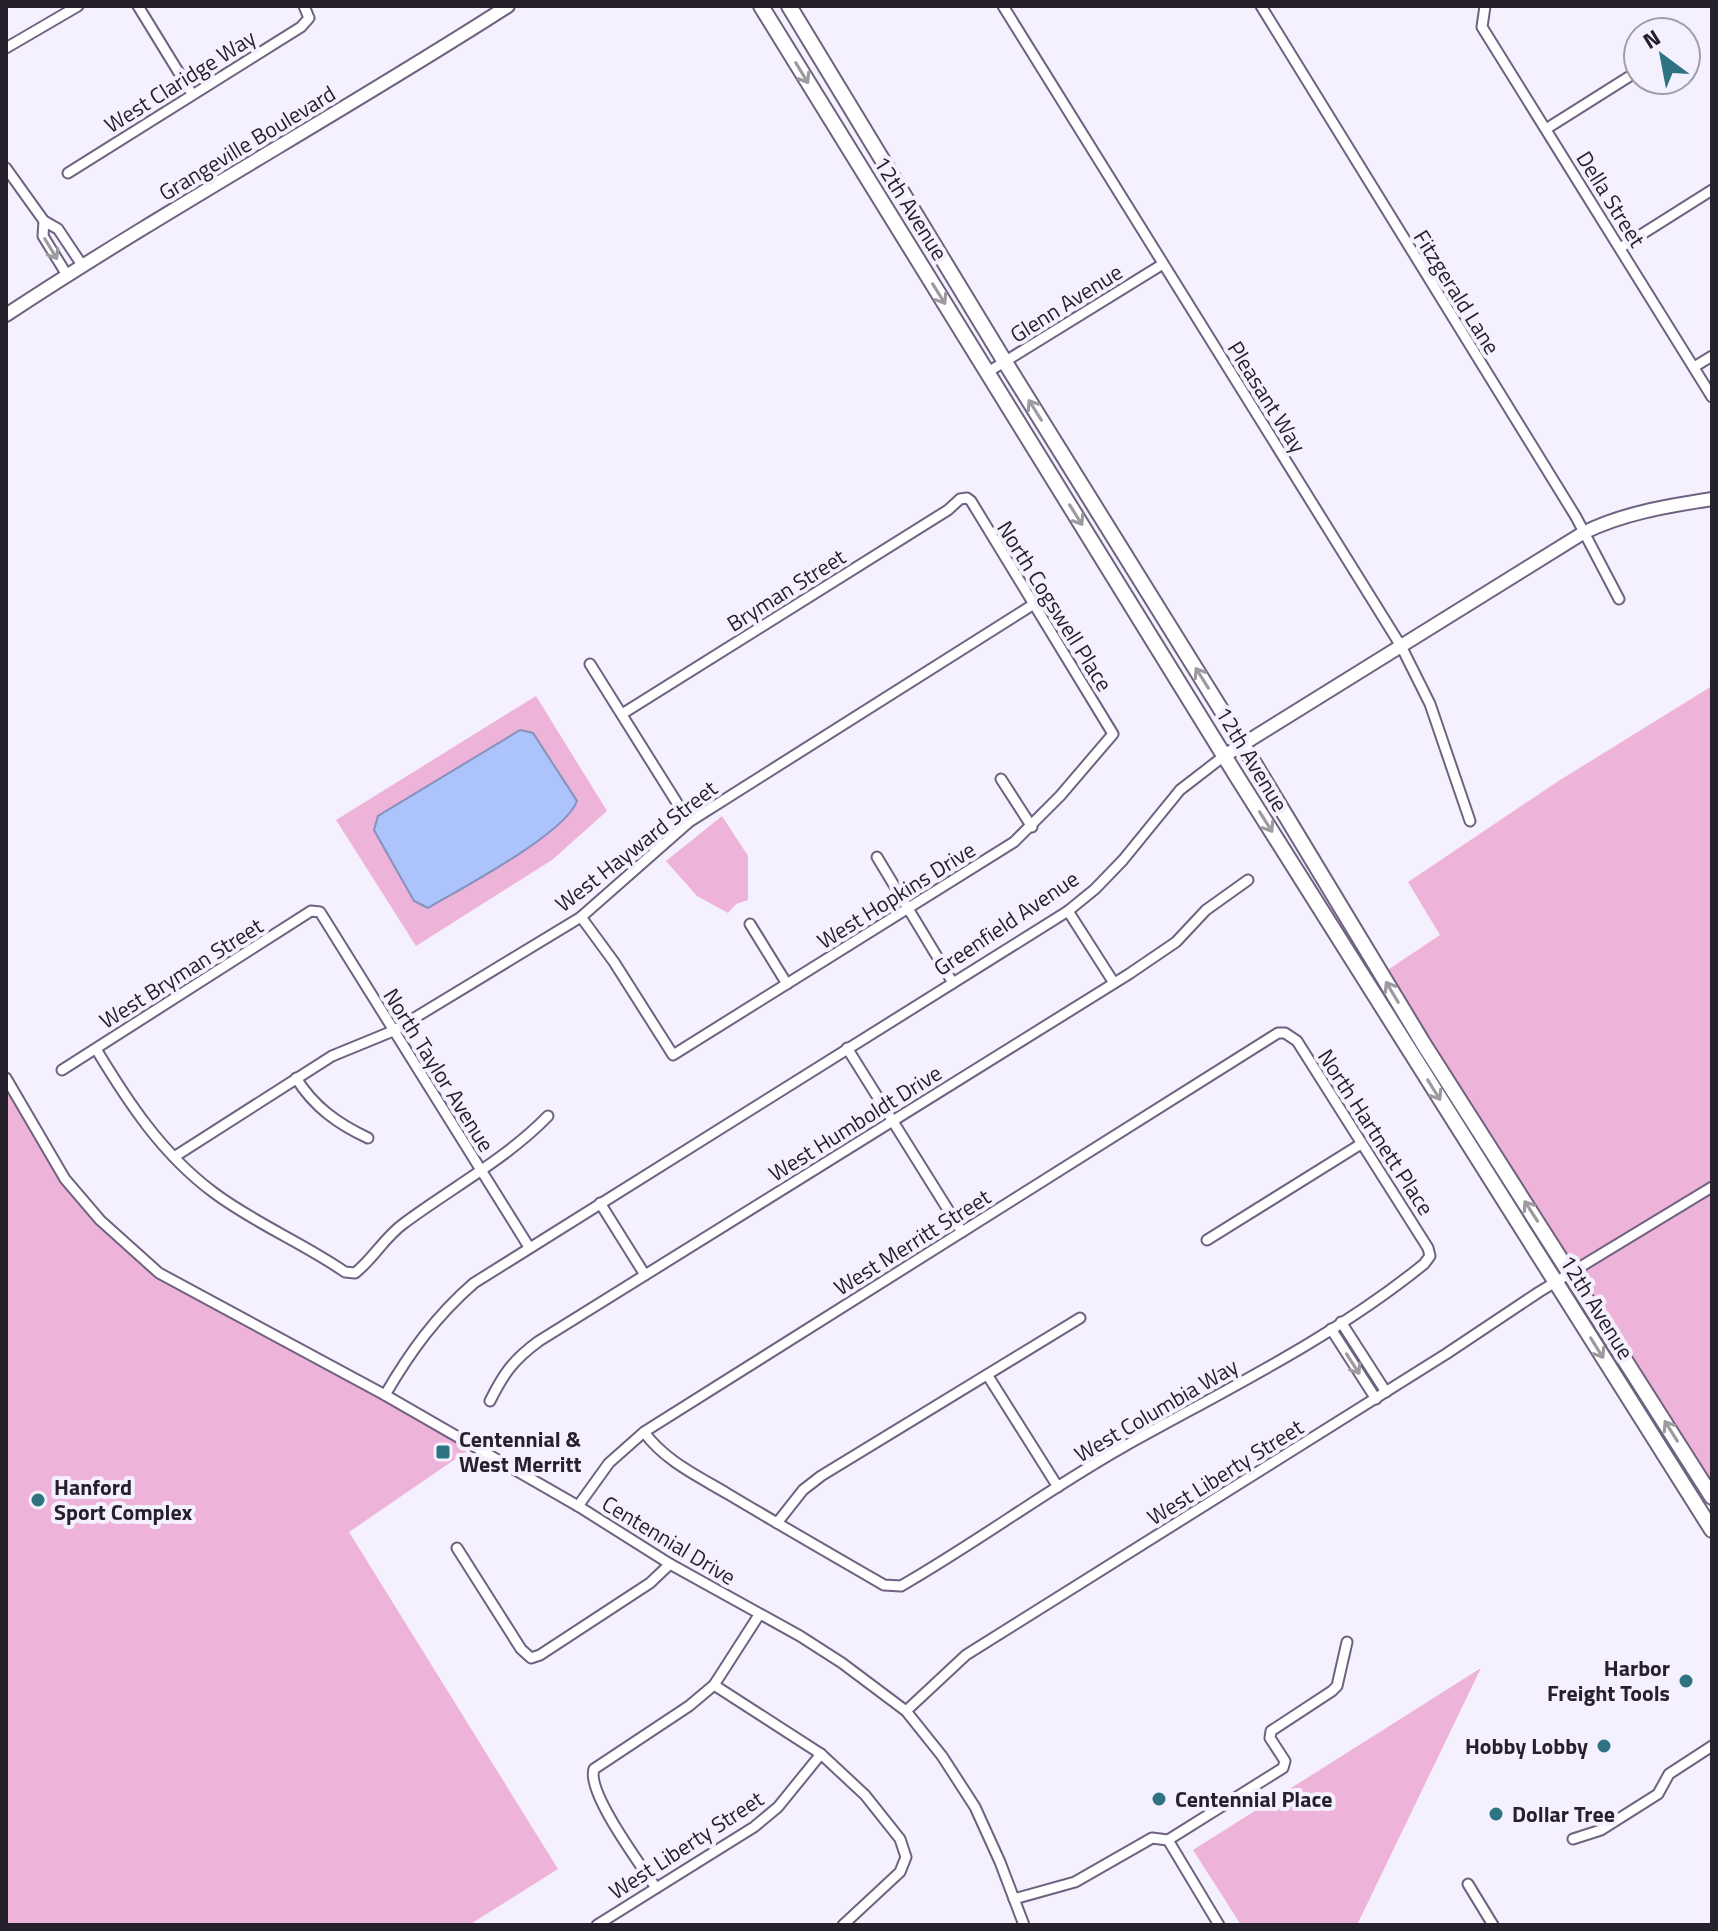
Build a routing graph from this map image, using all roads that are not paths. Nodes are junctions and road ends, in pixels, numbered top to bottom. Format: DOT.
graph roads {
  1 [pos="78,6"];
  2 [pos="138,6"];
  3 [pos="304,6"];
  4 [pos="508,6"];
  5 [pos="761,6"];
  6 [pos="789,6"];
  7 [pos="1003,6"];
  8 [pos="1261,6"];
  9 [pos="1485,6"];
  10 [pos="6,48"];
  11 [pos="1622,81"];
  12 [pos="192,94"];
  13 [pos="1546,129"];
  14 [pos="6,168"];
  15 [pos="68,173"];
  16 [pos="1712,190"];
  17 [pos="44,221"];
  18 [pos="1620,248"];
  19 [pos="1163,264"];
  20 [pos="82,265"];
  21 [pos="67,275"];
  22 [pos="6,315"];
  23 [pos="1712,356"];
  24 [pos="1005,362"];
  25 [pos="1694,367"];
  26 [pos="988,372"];
  27 [pos="1712,397"];
  28 [pos="967,498"];
  29 [pos="1712,499"];
  30 [pos="1583,533"];
  31 [pos="1619,599"];
  32 [pos="1034,604"];
  33 [pos="1401,646"];
  34 [pos="590,664"];
  35 [pos="622,714"];
  36 [pos="1113,734"];
  37 [pos="1243,745"];
  38 [pos="1224,756"];
  39 [pos="1001,779"];
  40 [pos="1470,821"];
  41 [pos="689,822"];
  42 [pos="1032,827"];
  43 [pos="877,857"];
  44 [pos="1248,880"];
  45 [pos="908,908"];
  46 [pos="1068,911"];
  47 [pos="320,912"];
  48 [pos="581,917"];
  49 [pos="750,924"];
  50 [pos="953,983"];
  51 [pos="1114,983"];
  52 [pos="787,984"];
  53 [pos="393,1031"];
  54 [pos="1285,1033"];
  55 [pos="847,1048"];
  56 [pos="96,1049"];
  57 [pos="62,1070"];
  58 [pos="6,1078"];
  59 [pos="296,1078"];
  60 [pos="548,1116"];
  61 [pos="892,1121"];
  62 [pos="368,1138"];
  63 [pos="1361,1144"];
  64 [pos="174,1157"];
  65 [pos="481,1171"];
  66 [pos="1712,1187"];
  67 [pos="600,1203"];
  68 [pos="962,1232"];
  69 [pos="1207,1240"];
  70 [pos="529,1247"];
  71 [pos="1430,1256"];
  72 [pos="1571,1272"];
  73 [pos="645,1275"];
  74 [pos="1556,1282"];
  75 [pos="1080,1318"];
  76 [pos="1341,1322"];
  77 [pos="1331,1329"];
  78 [pos="988,1376"];
  79 [pos="1386,1392"];
  80 [pos="385,1395"];
  81 [pos="1376,1399"];
  82 [pos="490,1401"];
  83 [pos="644,1432"];
  84 [pos="1058,1487"];
  85 [pos="1712,1497"];
  86 [pos="578,1506"];
  87 [pos="777,1523"];
  88 [pos="1712,1530"];
  89 [pos="457,1548"];
  90 [pos="670,1564"];
  91 [pos="759,1615"];
  92 [pos="1347,1642"];
  93 [pos="714,1685"];
  94 [pos="906,1711"];
  95 [pos="1712,1746"];
  96 [pos="821,1754"];
  97 [pos="1573,1839"];
  98 [pos="1168,1840"];
  99 [pos="1468,1884"];
  100 [pos="656,1888"];
  101 [pos="1014,1899"];
  102 [pos="597,1925"];
  103 [pos="843,1925"];
  104 [pos="1024,1925"];
  105 [pos="1219,1925"];
  106 [pos="1493,1925"];
  1 -- 10 [label="street"];
  2 -- 12 [label="street"];
  3 -- 12 [label="street, West Claridge Way"];
  4 -- 20 [label="street, Grangeville Boulevard"];
  5 -- 26 [label="main road, 12th Avenue, one-way"];
  6 -- 24 [label="main road, 12th Avenue"];
  7 -- 19 [label="street, Pleasant Way"];
  8 -- 30 [label="street, Fitzgerald Lane"];
  9 -- 13 [label="street, Della Street"];
  11 -- 13 [label="street"];
  12 -- 15 [label="street, West Claridge Way"];
  13 -- 18 [label="street, Della Street"];
  14 -- 17 [label="street"];
  16 -- 18 [label="street"];
  17 -- 20 [label="street"];
  17 -- 21 [label="street, one-way"];
  18 -- 25 [label="street, Della Street"];
  19 -- 24 [label="street, Glenn Avenue"];
  19 -- 33 [label="street, Pleasant Way"];
  20 -- 21 [label="street, Grangeville Boulevard"];
  21 -- 22 [label="street, Grangeville Boulevard"];
  23 -- 25 [label="street"];
  24 -- 26 [label="street, Glenn Avenue"];
  37 -- 24 [label="main road, 12th Avenue, one-way"];
  25 -- 27 [label="street, Della Street"];
  26 -- 38 [label="main road, 12th Avenue, one-way"];
  28 -- 32 [label="street, North Cogswell Place"];
  28 -- 35 [label="street, Bryman Street"];
  29 -- 30 [label="street, Greenfield Avenue"];
  30 -- 31 [label="street, Fitzgerald Lane"];
  30 -- 33 [label="street, Greenfield Avenue"];
  32 -- 36 [label="street, North Cogswell Place"];
  32 -- 41 [label="street, West Hayward Street"];
  33 -- 37 [label="street, Greenfield Avenue"];
  33 -- 40 [label="street, Pleasant Way"];
  34 -- 35 [label="street"];
  35 -- 41 [label="street"];
  36 -- 42 [label="street, West Hopkins Drive"];
  37 -- 38 [label="street, Greenfield Avenue"];
  72 -- 37 [label="main road, 12th Avenue, one-way"];
  38 -- 46 [label="street, Greenfield Avenue"];
  38 -- 74 [label="main road, 12th Avenue, one-way"];
  39 -- 42 [label="street"];
  41 -- 48 [label="street, West Hayward Street"];
  42 -- 45 [label="street, West Hopkins Drive"];
  43 -- 45 [label="street"];
  44 -- 51 [label="street, West Humboldt Drive"];
  45 -- 50 [label="street"];
  45 -- 52 [label="street, West Hopkins Drive"];
  46 -- 50 [label="street, Greenfield Avenue"];
  46 -- 51 [label="street"];
  47 -- 53 [label="street, North Taylor Avenue"];
  47 -- 56 [label="street, West Bryman Street"];
  48 -- 52 [label="street, West Hopkins Drive"];
  48 -- 53 [label="street, West Hayward Street"];
  49 -- 52 [label="street"];
  50 -- 55 [label="street, Greenfield Avenue"];
  51 -- 61 [label="street, West Humboldt Drive"];
  53 -- 59 [label="street, West Hayward Street"];
  53 -- 65 [label="street, North Taylor Avenue"];
  54 -- 63 [label="street, North Hartnett Place"];
  54 -- 68 [label="street, West Merritt Street"];
  55 -- 61 [label="street"];
  55 -- 67 [label="street, Greenfield Avenue"];
  56 -- 57 [label="street, West Bryman Street"];
  56 -- 64 [label="street"];
  58 -- 80 [label="street, Centennial Drive"];
  59 -- 62 [label="street"];
  59 -- 64 [label="street, West Hayward Street"];
  60 -- 65 [label="street"];
  61 -- 68 [label="street"];
  61 -- 73 [label="street, West Humboldt Drive"];
  63 -- 69 [label="street"];
  63 -- 71 [label="street, North Hartnett Place"];
  64 -- 65 [label="street"];
  65 -- 70 [label="street, North Taylor Avenue"];
  66 -- 72 [label="street, West Liberty Street"];
  67 -- 70 [label="street, Greenfield Avenue"];
  67 -- 73 [label="street"];
  68 -- 83 [label="street, West Merritt Street"];
  70 -- 80 [label="street, Greenfield Avenue"];
  71 -- 76 [label="street, West Columbia Way"];
  72 -- 74 [label="street, West Liberty Street"];
  85 -- 72 [label="main road, 12th Avenue, one-way"];
  73 -- 82 [label="street, West Humboldt Drive"];
  74 -- 79 [label="street, West Liberty Street"];
  74 -- 88 [label="main road, 12th Avenue, one-way"];
  75 -- 78 [label="street"];
  76 -- 77 [label="street, West Columbia Way"];
  76 -- 79 [label="street"];
  77 -- 81 [label="street, one-way"];
  77 -- 84 [label="street, West Columbia Way"];
  78 -- 84 [label="street"];
  78 -- 87 [label="street"];
  79 -- 81 [label="street, West Liberty Street"];
  80 -- 86 [label="street, Centennial Drive"];
  81 -- 94 [label="street, West Liberty Street"];
  83 -- 86 [label="street, West Merritt Street"];
  83 -- 87 [label="street"];
  84 -- 87 [label="street, West Columbia Way"];
  86 -- 90 [label="street, Centennial Drive"];
  89 -- 90 [label="street"];
  90 -- 91 [label="street, Centennial Drive"];
  91 -- 93 [label="street"];
  91 -- 94 [label="street, Centennial Drive"];
  92 -- 98 [label="street"];
  93 -- 96 [label="street"];
  93 -- 100 [label="street"];
  94 -- 101 [label="street, Centennial Drive"];
  95 -- 97 [label="street"];
  96 -- 100 [label="street, West Liberty Street"];
  96 -- 103 [label="street"];
  98 -- 101 [label="street"];
  98 -- 105 [label="street"];
  99 -- 106 [label="street"];
  100 -- 102 [label="street, West Liberty Street"];
  101 -- 104 [label="street, Centennial Drive"];
}
